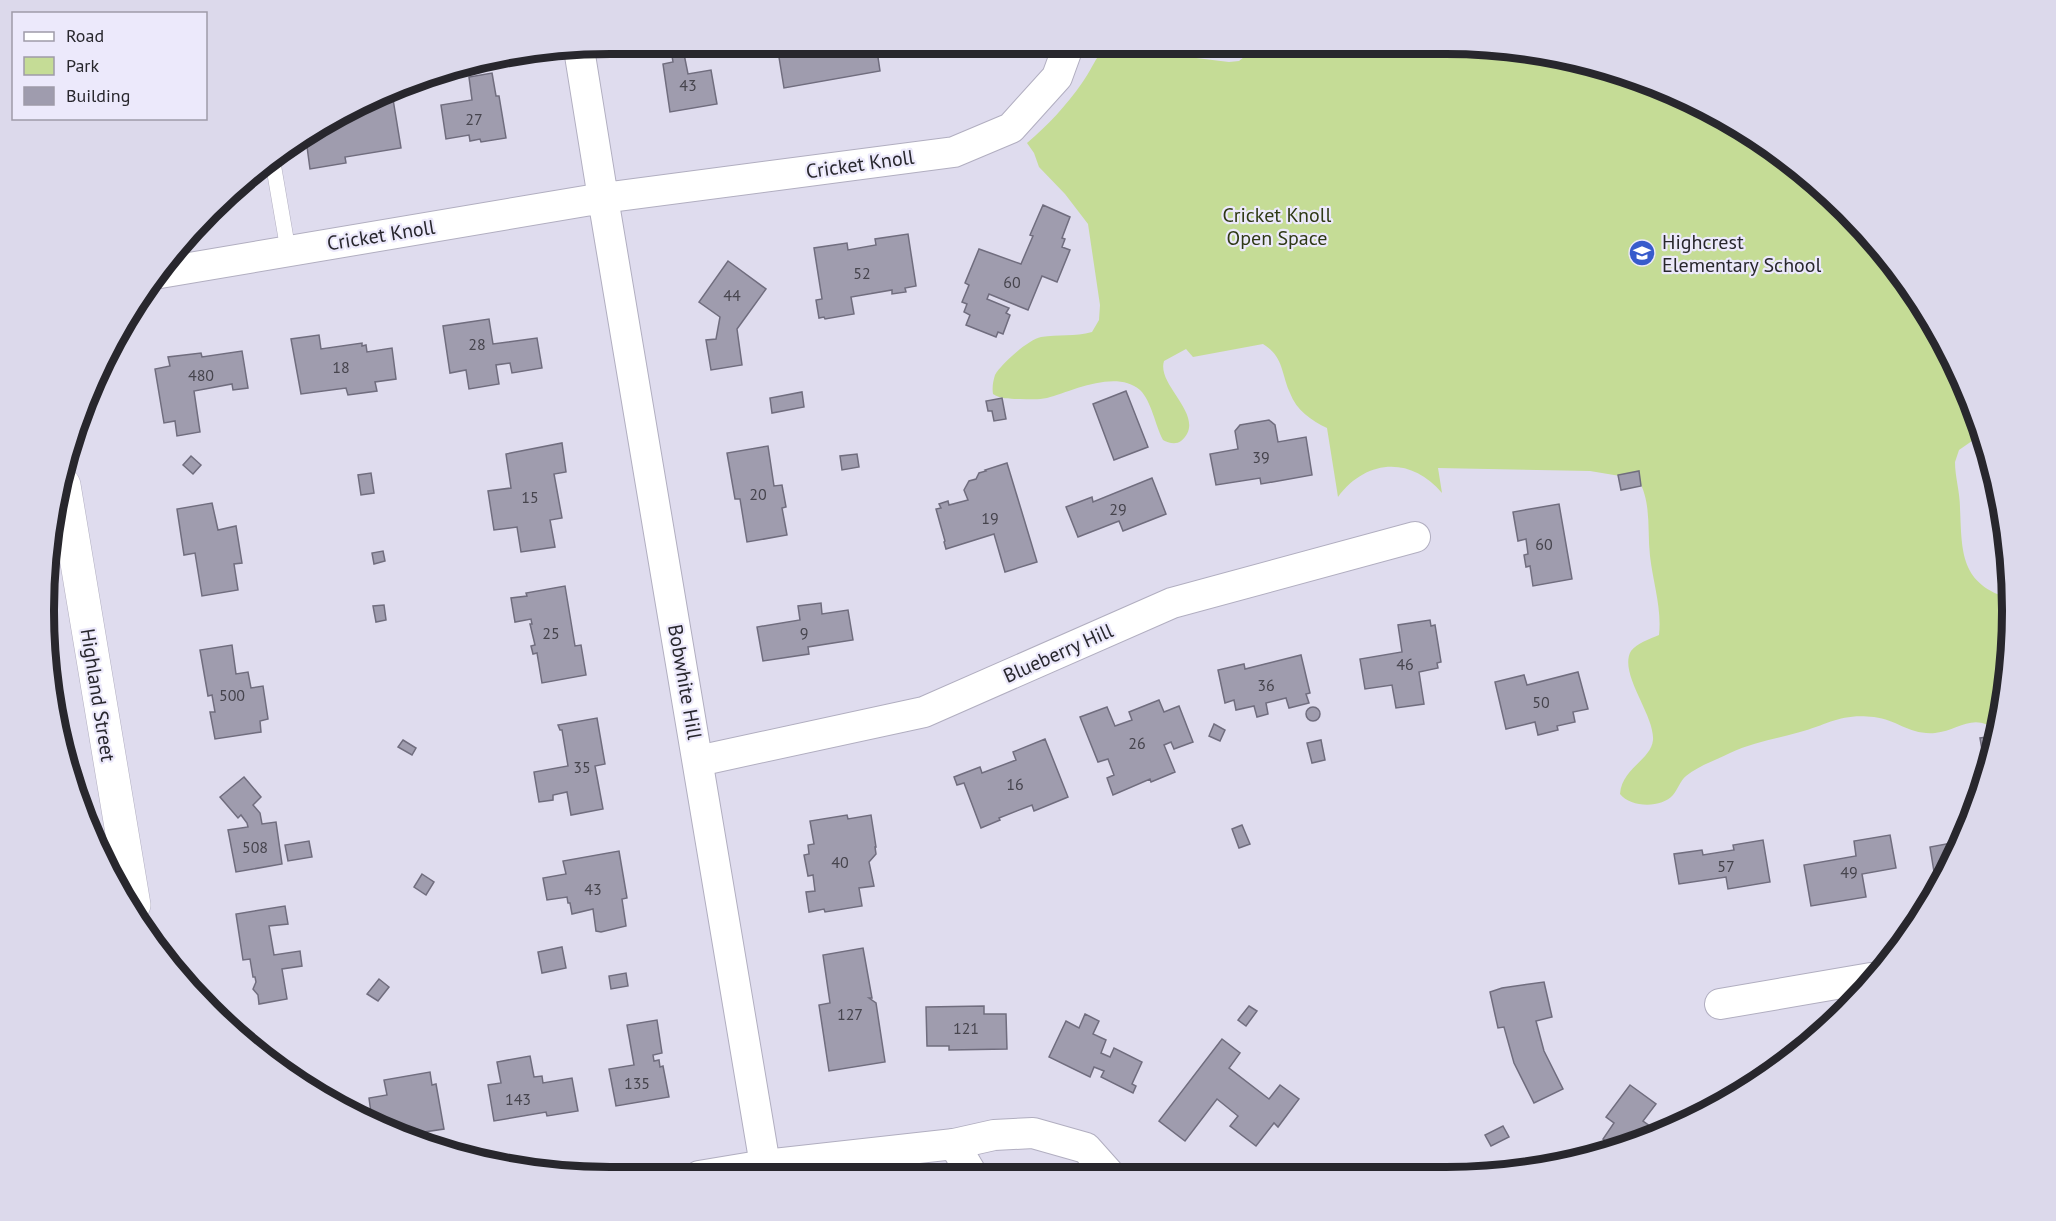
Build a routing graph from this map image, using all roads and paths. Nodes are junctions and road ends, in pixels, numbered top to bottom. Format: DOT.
graph roads {
  1 [pos="1065,54"];
  2 [pos="580,55"];
  3 [pos="274,168"];
  4 [pos="603,198"];
  5 [pos="288,250"];
  6 [pos="170,271"];
  7 [pos="66,497"];
  8 [pos="1415,537"];
  9 [pos="698,761"];
  10 [pos="132,894"];
  11 [pos="1862,979"];
  12 [pos="1720,1004"];
  13 [pos="954,1144"];
  14 [pos="765,1165"];
  15 [pos="753,1167"];
  16 [pos="968,1167"];
  17 [pos="1103,1167"];
  1 -- 4 [label="street, Cricket Knoll"];
  2 -- 4 [label="street"];
  3 -- 5 [label="lane"];
  4 -- 5 [label="street, Cricket Knoll"];
  4 -- 9 [label="street, Bobwhite Hill"];
  5 -- 6 [label="street, Cricket Knoll"];
  7 -- 10 [label="main road, Highland Street"];
  8 -- 9 [label="street, Blueberry Hill"];
  9 -- 14 [label="street, Bobwhite Hill"];
  11 -- 12 [label="street"];
  13 -- 14 [label="street"];
  13 -- 16 [label="street"];
  13 -- 17 [label="street"];
  14 -- 15 [label="street"];
}
